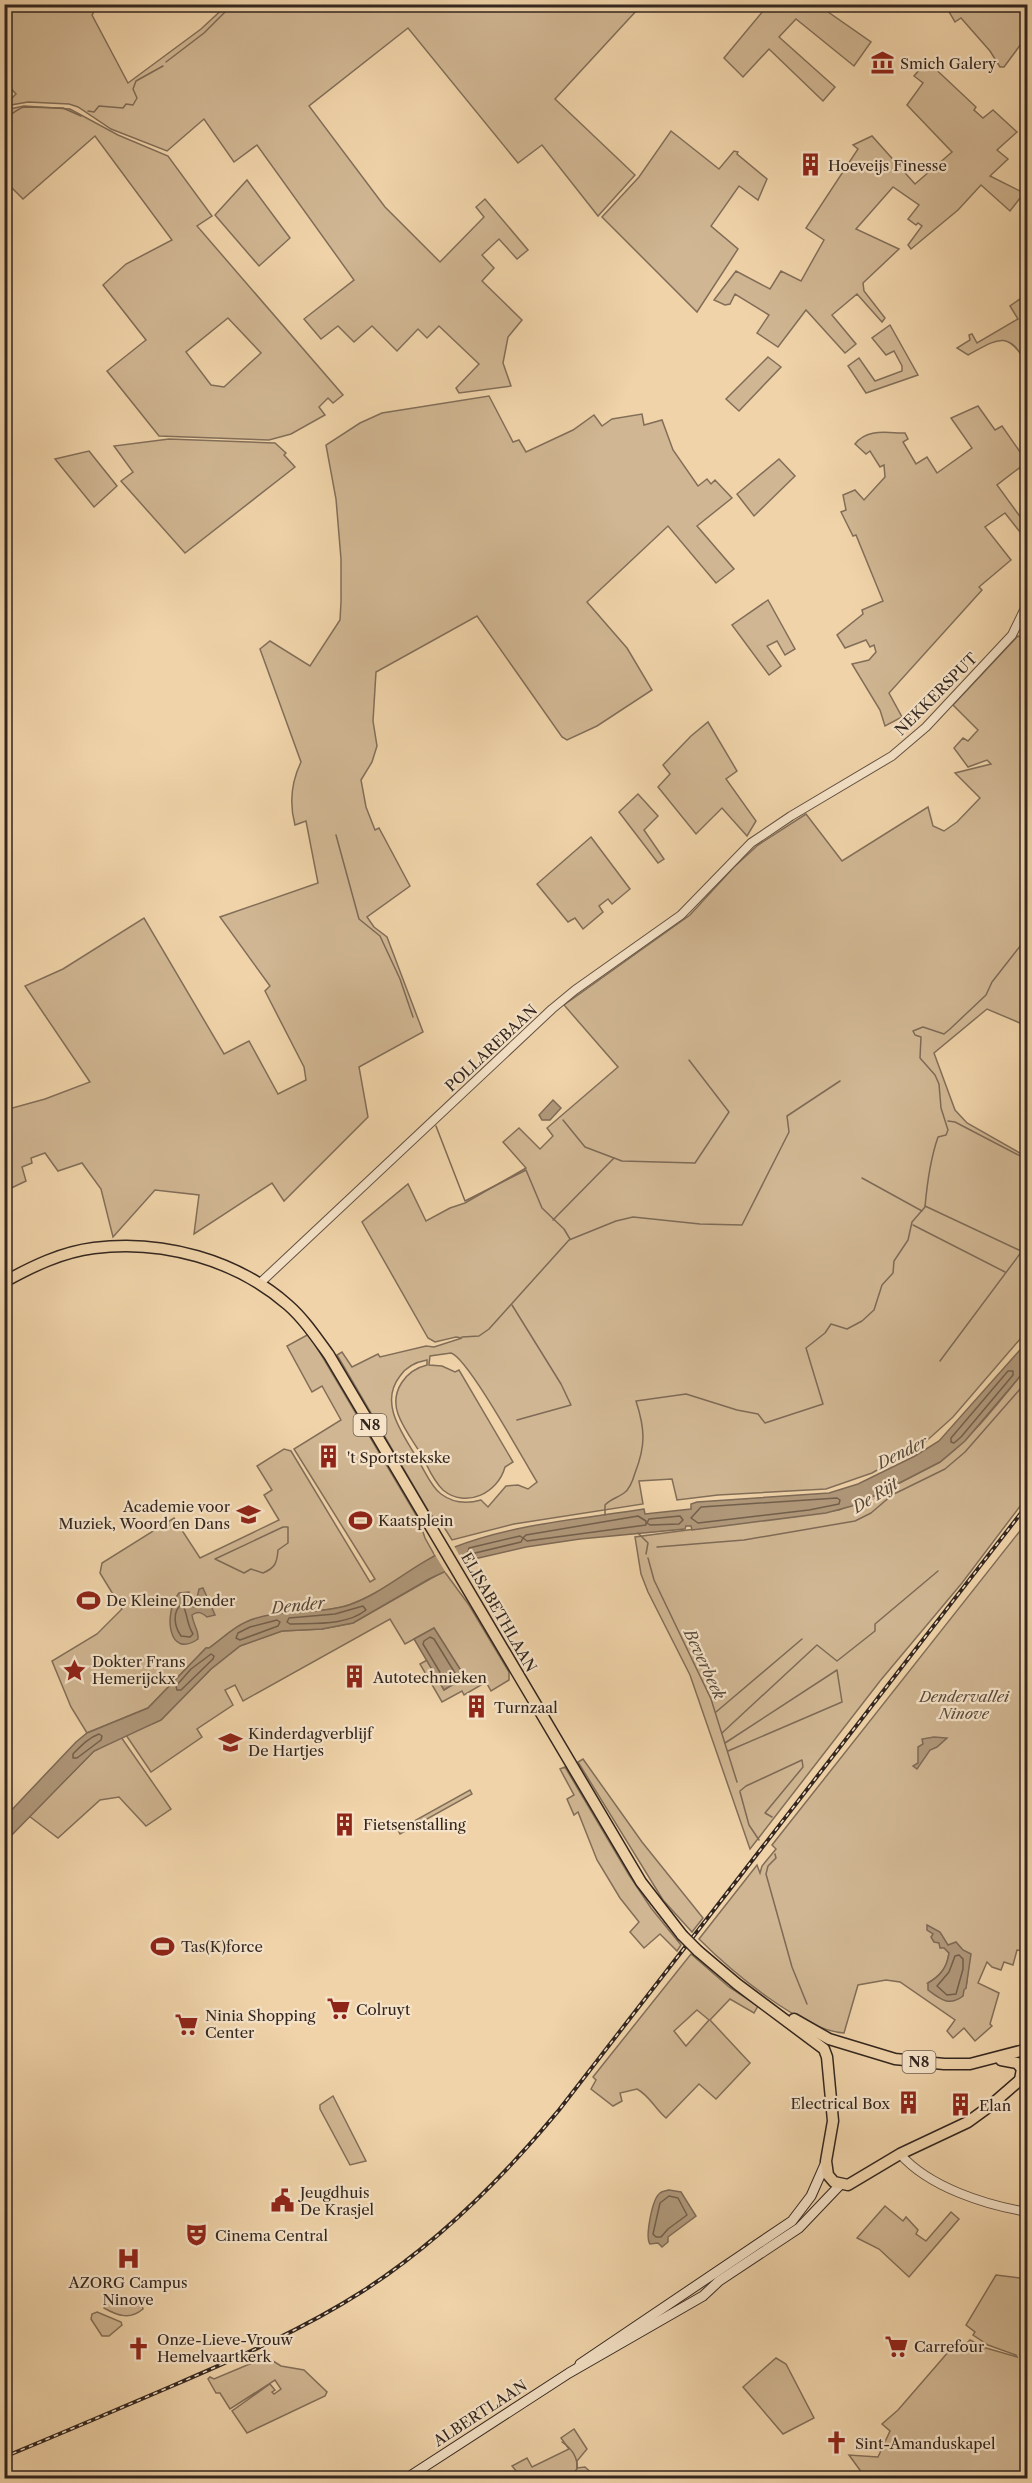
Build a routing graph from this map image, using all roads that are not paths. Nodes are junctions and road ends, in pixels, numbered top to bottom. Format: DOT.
graph roads {
  1 [pos="1028,602"];
  2 [pos="752,843"];
  3 [pos="4,1282"];
  4 [pos="259,1284"];
  5 [pos="763,2002"];
  6 [pos="848,2046"];
  7 [pos="1028,2049"];
  8 [pos="827,2057"];
  9 [pos="993,2060"];
  10 [pos="1024,2077"];
  11 [pos="900,2154"];
  12 [pos="826,2161"];
  13 [pos="840,2185"];
  14 [pos="1028,2212"];
  15 [pos="691,2289"];
  16 [pos="694,2302"];
  17 [pos="569,2373"];
  18 [pos="407,2478"];
  1 -- 2 [label="street, NEKKERSPUT"];
  2 -- 4 [label="street, POLLAREBAAN"];
  3 -- 4 [label="main road, N8"];
  4 -- 5 [label="main road, ELISABETHLAAN / N8, bridge"];
  5 -- 6 [label="main road, N8"];
  5 -- 8 [label="main road, N8"];
  6 -- 8 [label="main road"];
  6 -- 9 [label="main road, N8"];
  7 -- 9 [label="main road, N8"];
  8 -- 12 [label="main road, ALBERTLAAN"];
  9 -- 10 [label="main road"];
  10 -- 11 [label="main road, ALBERTLAAN"];
  11 -- 13 [label="main road, ALBERTLAAN"];
  11 -- 14 [label="street"];
  12 -- 13 [label="main road"];
  12 -- 15 [label="main road, ALBERTLAAN"];
  13 -- 16 [label="main road, ALBERTLAAN"];
  15 -- 16 [label="main road"];
  15 -- 17 [label="main road, ALBERTLAAN"];
  16 -- 17 [label="main road, ALBERTLAAN"];
  17 -- 18 [label="main road, ALBERTLAAN"];
}
